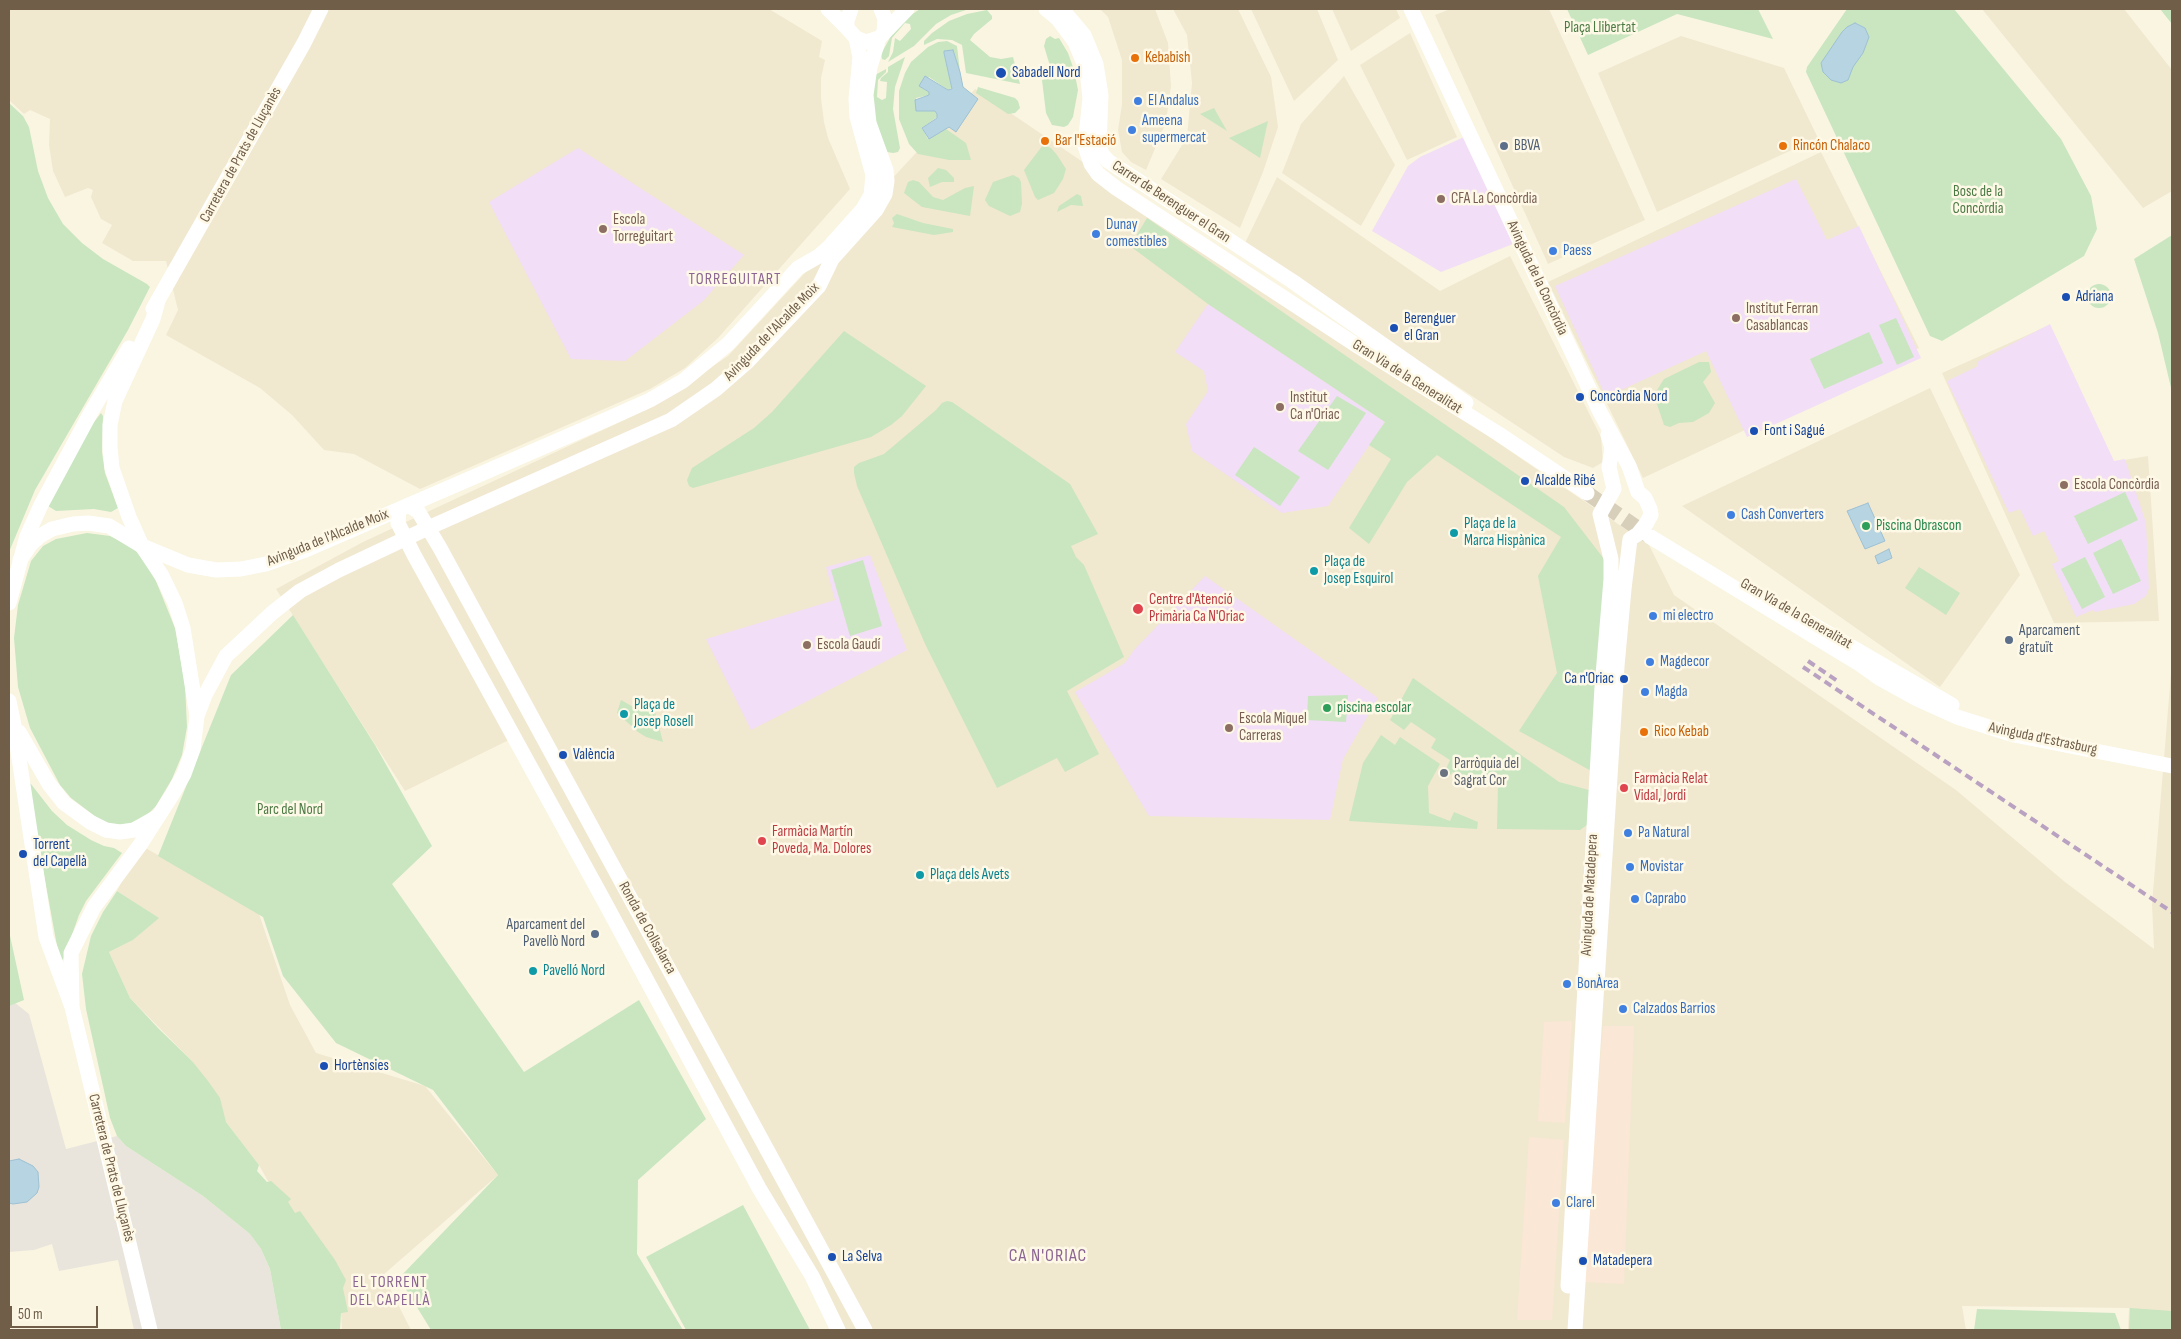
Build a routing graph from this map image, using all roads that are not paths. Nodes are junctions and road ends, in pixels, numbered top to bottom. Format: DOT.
graph roads {
  1 [pos="321,9"];
  2 [pos="828,9"];
  3 [pos="851,9"];
  4 [pos="881,9"];
  5 [pos="907,9"];
  6 [pos="1046,9"];
  7 [pos="1411,9"];
  8 [pos="1064,11"];
  9 [pos="852,33"];
  10 [pos="881,35"];
  11 [pos="1292,281"];
  12 [pos="158,301"];
  13 [pos="1600,412"];
  14 [pos="1609,466"];
  15 [pos="404,507"];
  16 [pos="428,528"];
  17 [pos="407,538"];
  18 [pos="1630,539"];
  19 [pos="142,546"];
  20 [pos="20,560"];
  21 [pos="9,603"];
  22 [pos="1939,698"];
  23 [pos="1917,699"];
  24 [pos="9,701"];
  25 [pos="197,716"];
  26 [pos="14,725"];
  27 [pos="2172,758"];
  28 [pos="2172,766"];
  29 [pos="562,773"];
  30 [pos="541,784"];
  31 [pos="159,816"];
  32 [pos="72,1007"];
  33 [pos="150,1330"];
  34 [pos="838,1330"];
  35 [pos="864,1330"];
  36 [pos="1565,1330"];
  37 [pos="1574,1330"];
  1 -- 12 [label="street, Carretera de Prats de Lluçanès"];
  2 -- 9 [label="street"];
  3 -- 9 [label="street, Avinguda de l'Alcalde Moix"];
  4 -- 10 [label="street"];
  5 -- 10 [label="street, Avinguda de l'Alcalde Moix"];
  6 -- 11 [label="street, Gran Via de la Generalitat"];
  7 -- 13 [label="street, Avinguda de la Concòrdia"];
  8 -- 11 [label="street, Carrer de Berenguer el Gran"];
  9 -- 10 [label="street"];
  9 -- 15 [label="street, Avinguda de l'Alcalde Moix"];
  10 -- 16 [label="street, Avinguda de l'Alcalde Moix"];
  12 -- 19 [label="street, Carretera de Prats de Lluçanès"];
  12 -- 20 [label="street, Carretera de Prats de Lluçanès"];
  13 -- 14 [label="street, Avinguda de la Concòrdia"];
  13 -- 18 [label="street, Avinguda de la Concòrdia"];
  14 -- 36 [label="street, Avinguda de Matadepera"];
  15 -- 16 [label="street, Ronda de Collsalarca"];
  15 -- 17 [label="street, Ronda de Collsalarca"];
  15 -- 19 [label="street, Avinguda de l'Alcalde Moix"];
  16 -- 17 [label="street, Avinguda de l'Alcalde Moix"];
  16 -- 29 [label="street, Ronda de Collsalarca"];
  17 -- 25 [label="street, Avinguda de l'Alcalde Moix"];
  17 -- 30 [label="street, Ronda de Collsalarca"];
  18 -- 37 [label="street, Avinguda de Matadepera"];
  19 -- 20 [label="street, Carretera de Prats de Lluçanès"];
  19 -- 25 [label="street, Carretera de Prats de Lluçanès"];
  20 -- 21 [label="street, Carretera de Prats de Lluçanès"];
  22 -- 23 [label="street, Gran Via de la Generalitat"];
  22 -- 27 [label="street, Avinguda d'Estrasburg"];
  23 -- 28 [label="street, Avinguda d'Estrasburg"];
  24 -- 26 [label="street, Carretera de Prats de Lluçanès"];
  25 -- 31 [label="street, Carretera de Prats de Lluçanès"];
  26 -- 31 [label="street, Carretera de Prats de Lluçanès"];
  26 -- 32 [label="street, Carretera de Prats de Lluçanès"];
  29 -- 30 [label="street"];
  29 -- 35 [label="street, Ronda de Collsalarca"];
  30 -- 34 [label="street, Ronda de Collsalarca"];
  31 -- 32 [label="street, Carretera de Prats de Lluçanès"];
  32 -- 33 [label="street, Carretera de Prats de Lluçanès"];
}
